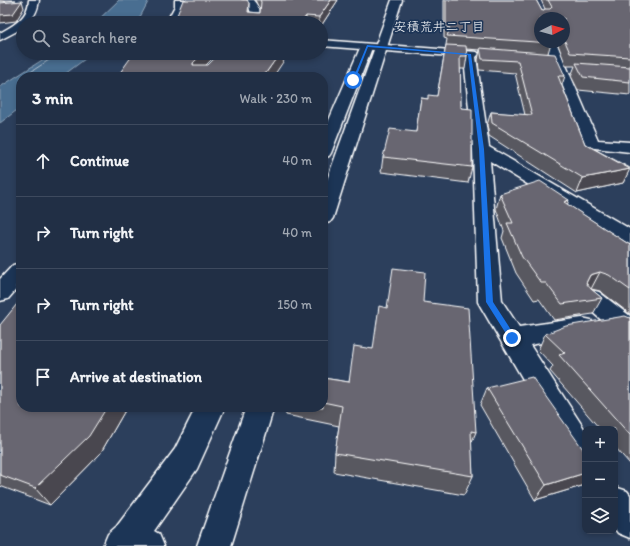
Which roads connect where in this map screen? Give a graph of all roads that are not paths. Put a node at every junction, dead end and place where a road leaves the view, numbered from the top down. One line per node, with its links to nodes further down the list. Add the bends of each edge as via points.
1 (180, 0): 8 (street)
2 (248, 0): 9 (street, via 255,7)
3 (386, 0): 13 (street)
4 (397, 0): 14 (street)
5 (35, 2): 6 (street); 7 (street, via 35,8)
6 (21, 4)
7 (29, 16)
8 (175, 16)
9 (257, 16)
10 (16, 28): 11 (street)
11 (0, 37)
12 (328, 43): 13 (street)
13 (367, 46): 14 (street); 19 (street)
14 (382, 47): 21 (street, via 478,55); 22 (street)
15 (552, 48): 17 (street)
16 (541, 60): 17 (street)
17 (559, 66): 18 (street); 20 (street, via 592,144)
18 (576, 71)
19 (328, 140)
20 (630, 147)
21 (481, 149): 23 (street); 28 (street, via 490,302)
22 (328, 204)
23 (630, 238)
24 (16, 275): 25 (street)
25 (0, 293)
26 (591, 298): 27 (street)
27 (624, 325): 28 (street)
28 (512, 338): 31 (street)
29 (209, 412): 34 (street, via 186,459)
30 (258, 412): 35 (street)
31 (582, 453)
32 (618, 507): 33 (street)
33 (630, 521)
34 (132, 543)
35 (214, 546)

